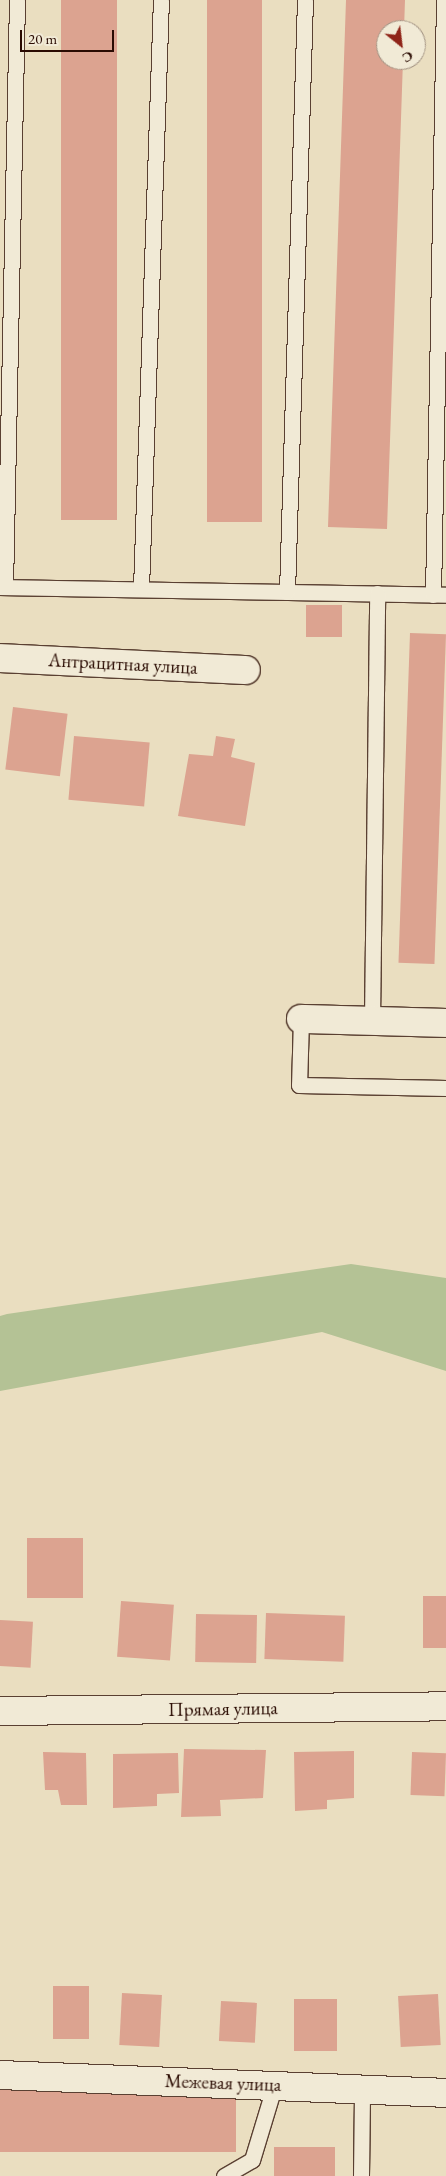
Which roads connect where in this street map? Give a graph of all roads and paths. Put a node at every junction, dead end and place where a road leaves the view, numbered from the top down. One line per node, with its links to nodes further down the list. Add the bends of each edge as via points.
1 (17, 0): 5 (lane)
2 (162, 0): 6 (lane)
3 (305, 0): 7 (lane)
4 (444, 0): 9 (lane)
5 (3, 587): 6 (lane)
6 (141, 589): 7 (lane)
7 (287, 592): 8 (lane)
8 (376, 593): 9 (lane); 13 (lane)
9 (439, 595)
10 (0, 658): 11 (street, Антрацитная улица)
11 (246, 670)
12 (301, 1019): 13 (street); 15 (lane, via 299,1085)
13 (372, 1021): 14 (street)
14 (446, 1022)
15 (446, 1088)
16 (446, 1706): 17 (street, Прямая улица)
17 (0, 1711)
18 (0, 2075): 19 (street, Межевая улица)
19 (275, 2084): 20 (street, Межевая улица); 22 (lane, via 252,2160)
20 (362, 2091): 21 (street, Межевая улица); 23 (lane)
21 (446, 2093)
22 (224, 2176)
23 (361, 2176)

